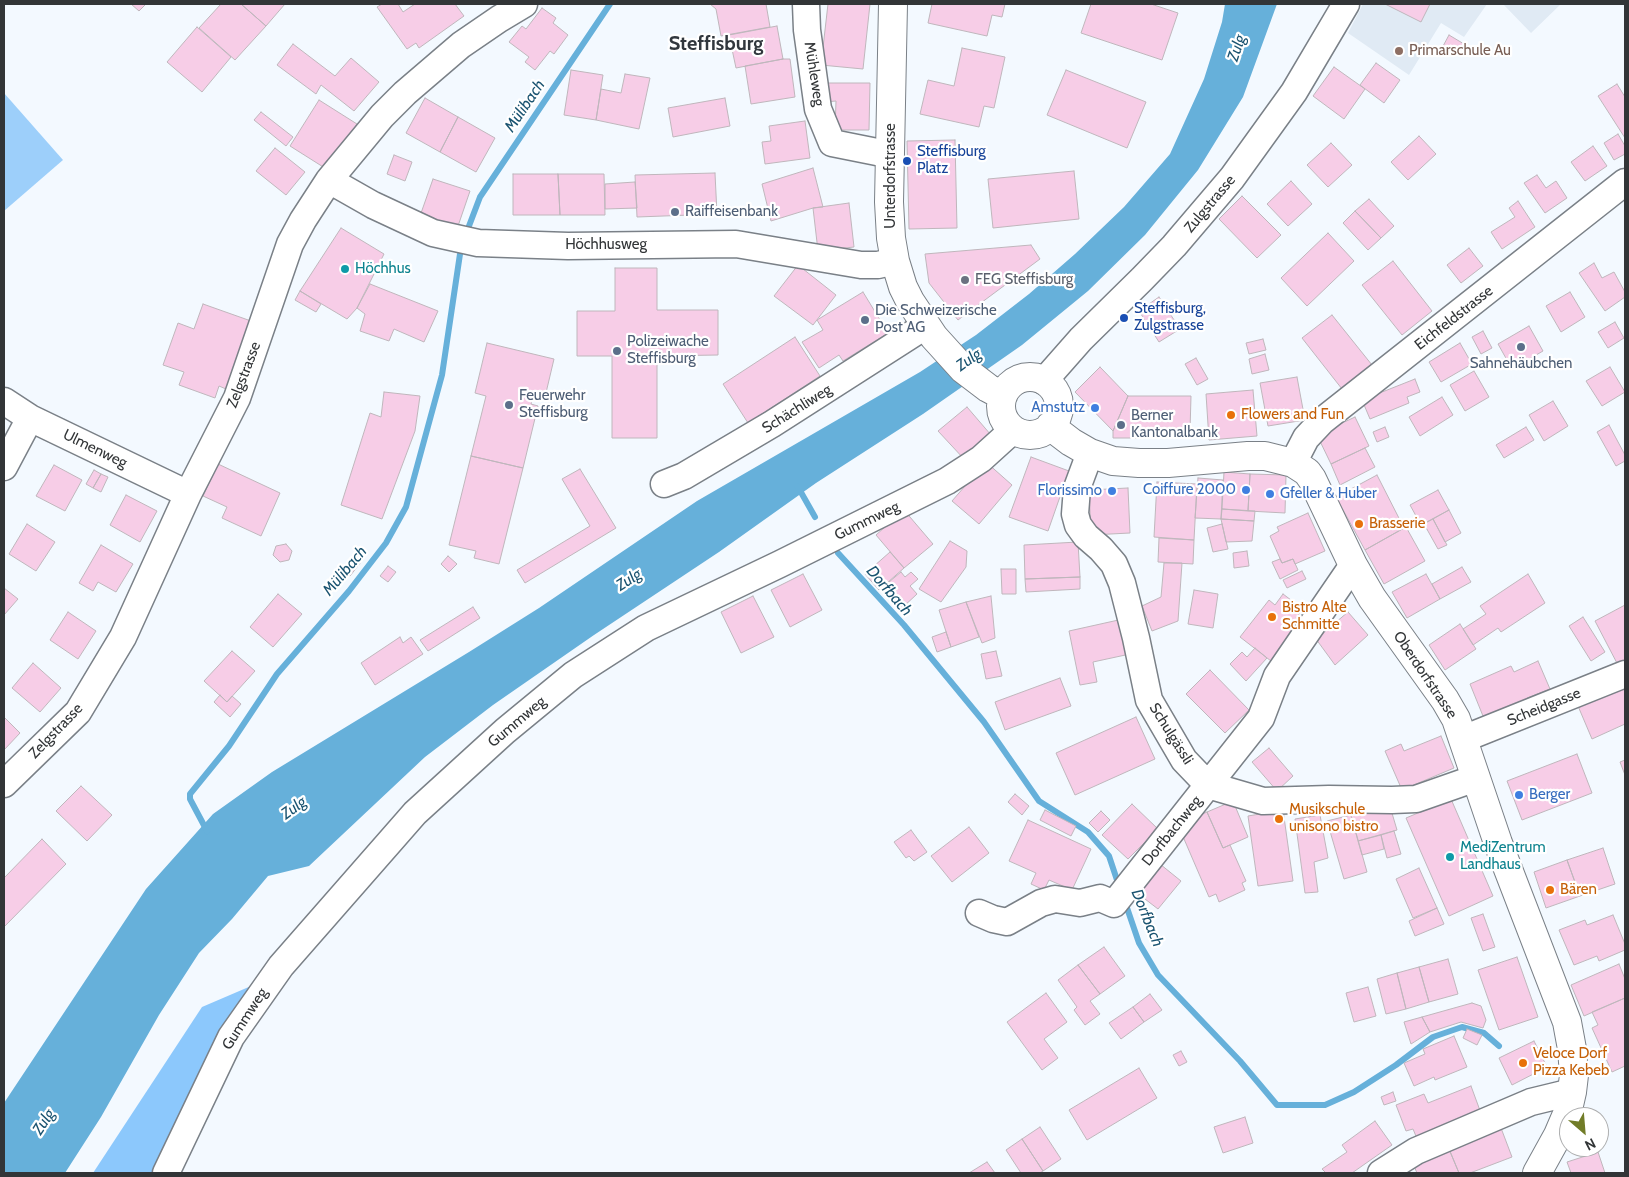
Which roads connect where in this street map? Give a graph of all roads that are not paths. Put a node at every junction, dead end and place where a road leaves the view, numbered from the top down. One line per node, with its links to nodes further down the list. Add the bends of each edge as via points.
1 (524, 4): 5 (street, Zelgstrasse)
2 (806, 4): 6 (street, Mühleweg, via 818,109 832,143)
3 (893, 4): 6 (main road, Unterdorfstrasse)
4 (1346, 4): 11 (street, Zulgstrasse, via 1294,92 1232,178 1174,246)
5 (493, 11): 7 (street, Zelgstrasse, via 461,45 405,92)
6 (890, 153): 9 (main road, Unterdorfstrasse, via 889,202)
7 (330, 180): 9 (street, Höchhusweg, via 433,233 478,243 568,246 736,244 861,265); 21 (street, Zelgstrasse, via 290,244 238,398)
8 (1625, 182): 18 (street, Eichfeldstrasse, via 1322,421 1306,438)
9 (894, 261): 10 (main road, Unterdorfstrasse, via 903,287)
10 (930, 332): 12 (main road, Unterdorfstrasse, via 955,361); 20 (street, Schächliweg, via 684,476)
11 (1044, 381): 12 (main road, via 1030,377 1016,380); 15 (main road, via 1057,398 1057,413)
12 (1003, 396): 16 (main road, via 1004,418)
13 (4, 401): 14 (street, Ulmenweg)
14 (30, 418): 19 (street); 21 (street, Ulmenweg)
15 (1050, 426): 16 (main road, via 1028,435); 17 (main road, Oberdorfstrasse)
16 (1013, 430): 30 (street, Gummweg, via 981,459 947,481 646,628 573,675 505,730 415,813 281,966 231,1037)
17 (1090, 454): 18 (main road, Oberdorfstrasse, via 1132,463 1248,456 1266,456); 27 (street, Schulgässli, via 1077,488 1075,514 1078,525 1114,564 1122,583 1149,700 1184,760)
18 (1294, 463): 22 (main road, Oberdorfstrasse, via 1312,479)
19 (4, 467)
20 (664, 484)
21 (188, 494): 26 (street, Zelgstrasse, via 123,637 78,712)
22 (1353, 565): 24 (main road, Oberdorfstrasse, via 1372,598 1445,700); 27 (street, Dorfbachweg, via 1277,676 1261,718)
23 (1625, 674): 24 (street, Scheidgasse)
24 (1463, 739): 25 (main road, Oberdorfstrasse)
25 (1476, 778): 27 (street, via 1416,799 1392,800 1262,801); 29 (main road, Oberdorfstrasse, via 1566,1022 1572,1048)
26 (4, 784)
27 (1208, 786): 28 (street, Dorfbachweg, via 1114,904 1100,898 1080,903 1055,899 1007,922)
28 (979, 913)
29 (1572, 1092): 31 (street, via 1531,1102 1416,1152); 32 (main road, Oberdorfstrasse, via 1558,1135)
30 (166, 1173)
31 (1382, 1173)
32 (1537, 1173)

